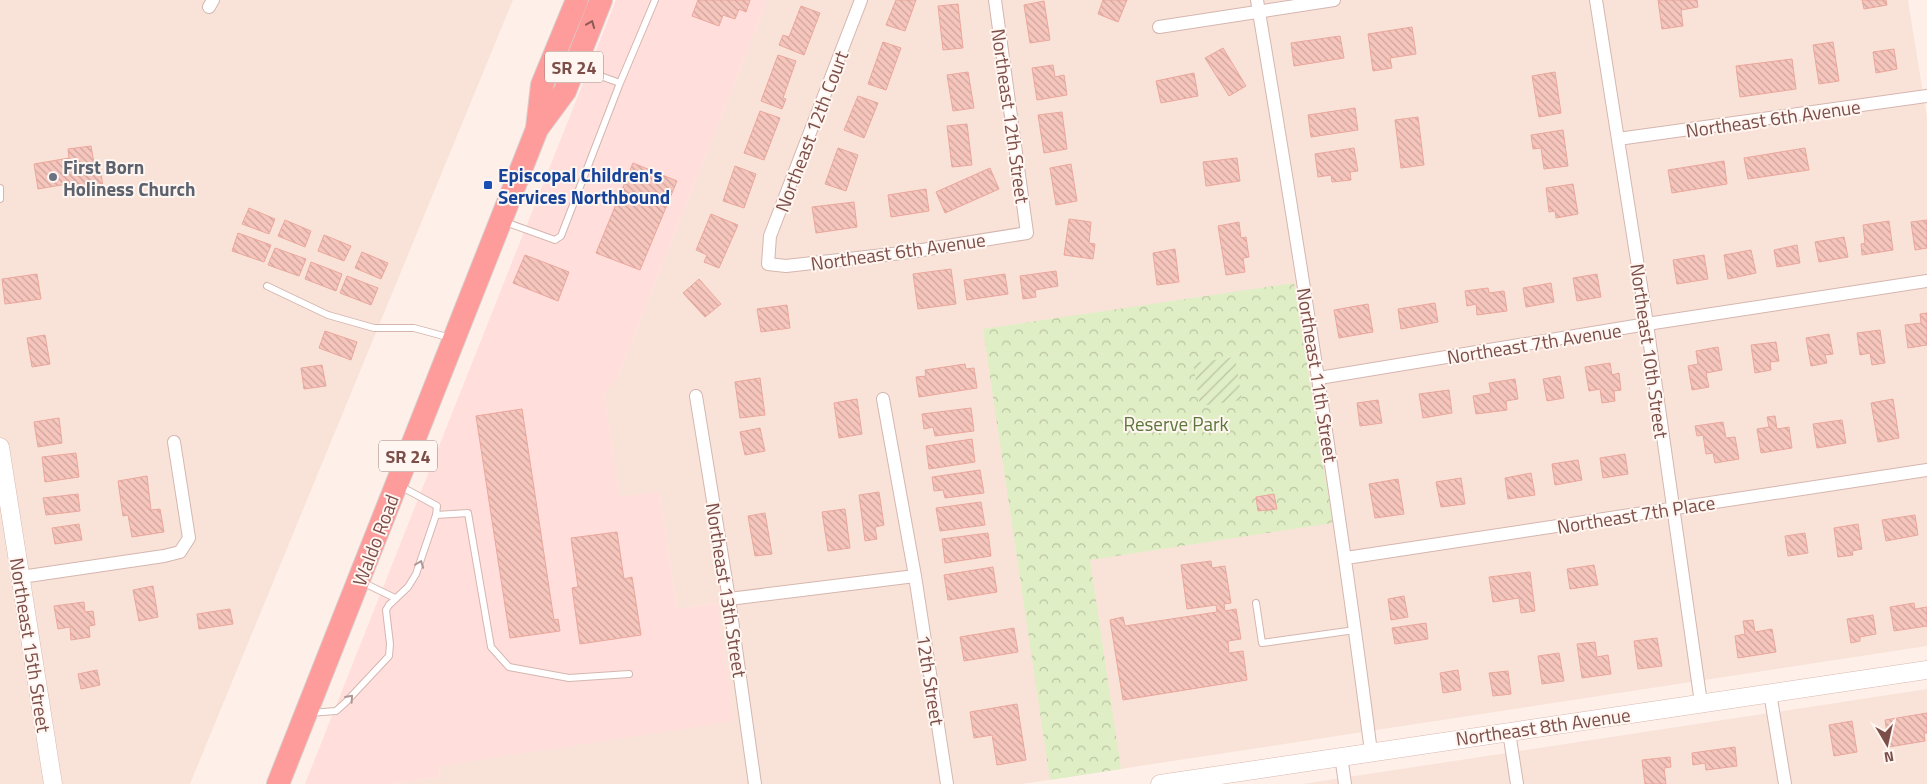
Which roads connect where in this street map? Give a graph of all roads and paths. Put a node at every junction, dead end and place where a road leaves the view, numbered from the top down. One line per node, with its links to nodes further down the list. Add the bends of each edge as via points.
1 (577, 0): 13 (highway, Waldo Road / SR 24, via 542,85)
2 (601, 0): 10 (highway, Waldo Road / SR 24, one-way to 2)
3 (655, 0): 11 (lane)
4 (861, 0): 19 (street, Northeast 12th Court, via 770,236)
5 (995, 0): 18 (street, Northeast 12th Street)
6 (1334, 0): 8 (street)
7 (1596, 0): 14 (street, Northeast 10th Street)
8 (1258, 6): 9 (street); 24 (street, Northeast 11th Street)
9 (1159, 28)
10 (574, 67): 11 (lane); 13 (highway, Waldo Road / SR 24, via 565,91)
11 (620, 83): 17 (lane, via 561,236 555,240)
12 (1927, 96): 14 (street, Northeast 6th Avenue)
13 (537, 129): 17 (highway, Waldo Road / SR 24)
14 (1618, 139): 22 (street, Northeast 10th Street)
15 (0, 188): 16 (lane)
16 (0, 200)
17 (501, 220): 23 (highway, Waldo Road / SR 24)
18 (1027, 233): 19 (street, Northeast 6th Avenue, via 910,252 786,266)
19 (768, 264)
20 (1927, 281): 22 (street, Northeast 7th Avenue)
21 (267, 286): 23 (lane, via 328,315 365,326 414,328)
22 (1646, 324): 24 (street, Northeast 7th Avenue); 32 (street, Northeast 10th Street)
23 (454, 340): 31 (highway, Waldo Road / SR 24)
24 (1319, 378): 34 (street, Northeast 11th Street)
25 (696, 396): 39 (street, Northeast 13th Street)
26 (883, 399): 35 (street)
27 (174, 442): 36 (street, via 189,538 180,552)
28 (0, 448): 30 (street, Northeast 15th Street)
29 (1927, 470): 32 (street, Northeast 7th Place)
30 (2, 475): 36 (street, Northeast 15th Street)
31 (397, 484): 33 (lane, via 437,506); 37 (highway, Waldo Road / SR 24)
32 (1673, 508): 34 (street, Northeast 7th Place); 45 (street, Northeast 10th Street)
33 (436, 515): 38 (lane, one-way to 33, via 408,587 416,574); 43 (lane, via 468,513 491,647 509,667 569,678)
34 (1346, 558): 41 (street, Northeast 11th Street)
35 (915, 576): 39 (street); 54 (street, 12th Street)
36 (21, 578): 51 (street, Northeast 15th Street)
37 (359, 581): 38 (lane); 46 (highway, Waldo Road / SR 24)
38 (395, 598): 46 (lane, one-way to 38, via 336,711 389,656 386,610)
39 (729, 599): 53 (street, Northeast 13th Street)
40 (1256, 603): 41 (lane, via 1262,643)
41 (1355, 630): 48 (street, Northeast 11th Street)
42 (1927, 670): 44 (street, Northeast 8th Avenue)
43 (629, 674)
44 (1770, 693): 45 (street, Northeast 8th Avenue); 57 (street)
45 (1701, 703): 47 (street, Northeast 8th Avenue)
46 (306, 713): 52 (highway, Waldo Road / SR 24)
47 (1509, 732): 48 (street, Northeast 8th Avenue); 56 (street)
48 (1371, 752): 49 (street, Northeast 8th Avenue)
49 (1341, 756): 50 (street, Northeast 8th Avenue); 55 (street)
50 (1168, 783)
51 (53, 784)
52 (278, 784)
53 (755, 784)
54 (947, 784)
55 (1345, 784)
56 (1517, 784)
57 (1785, 784)

